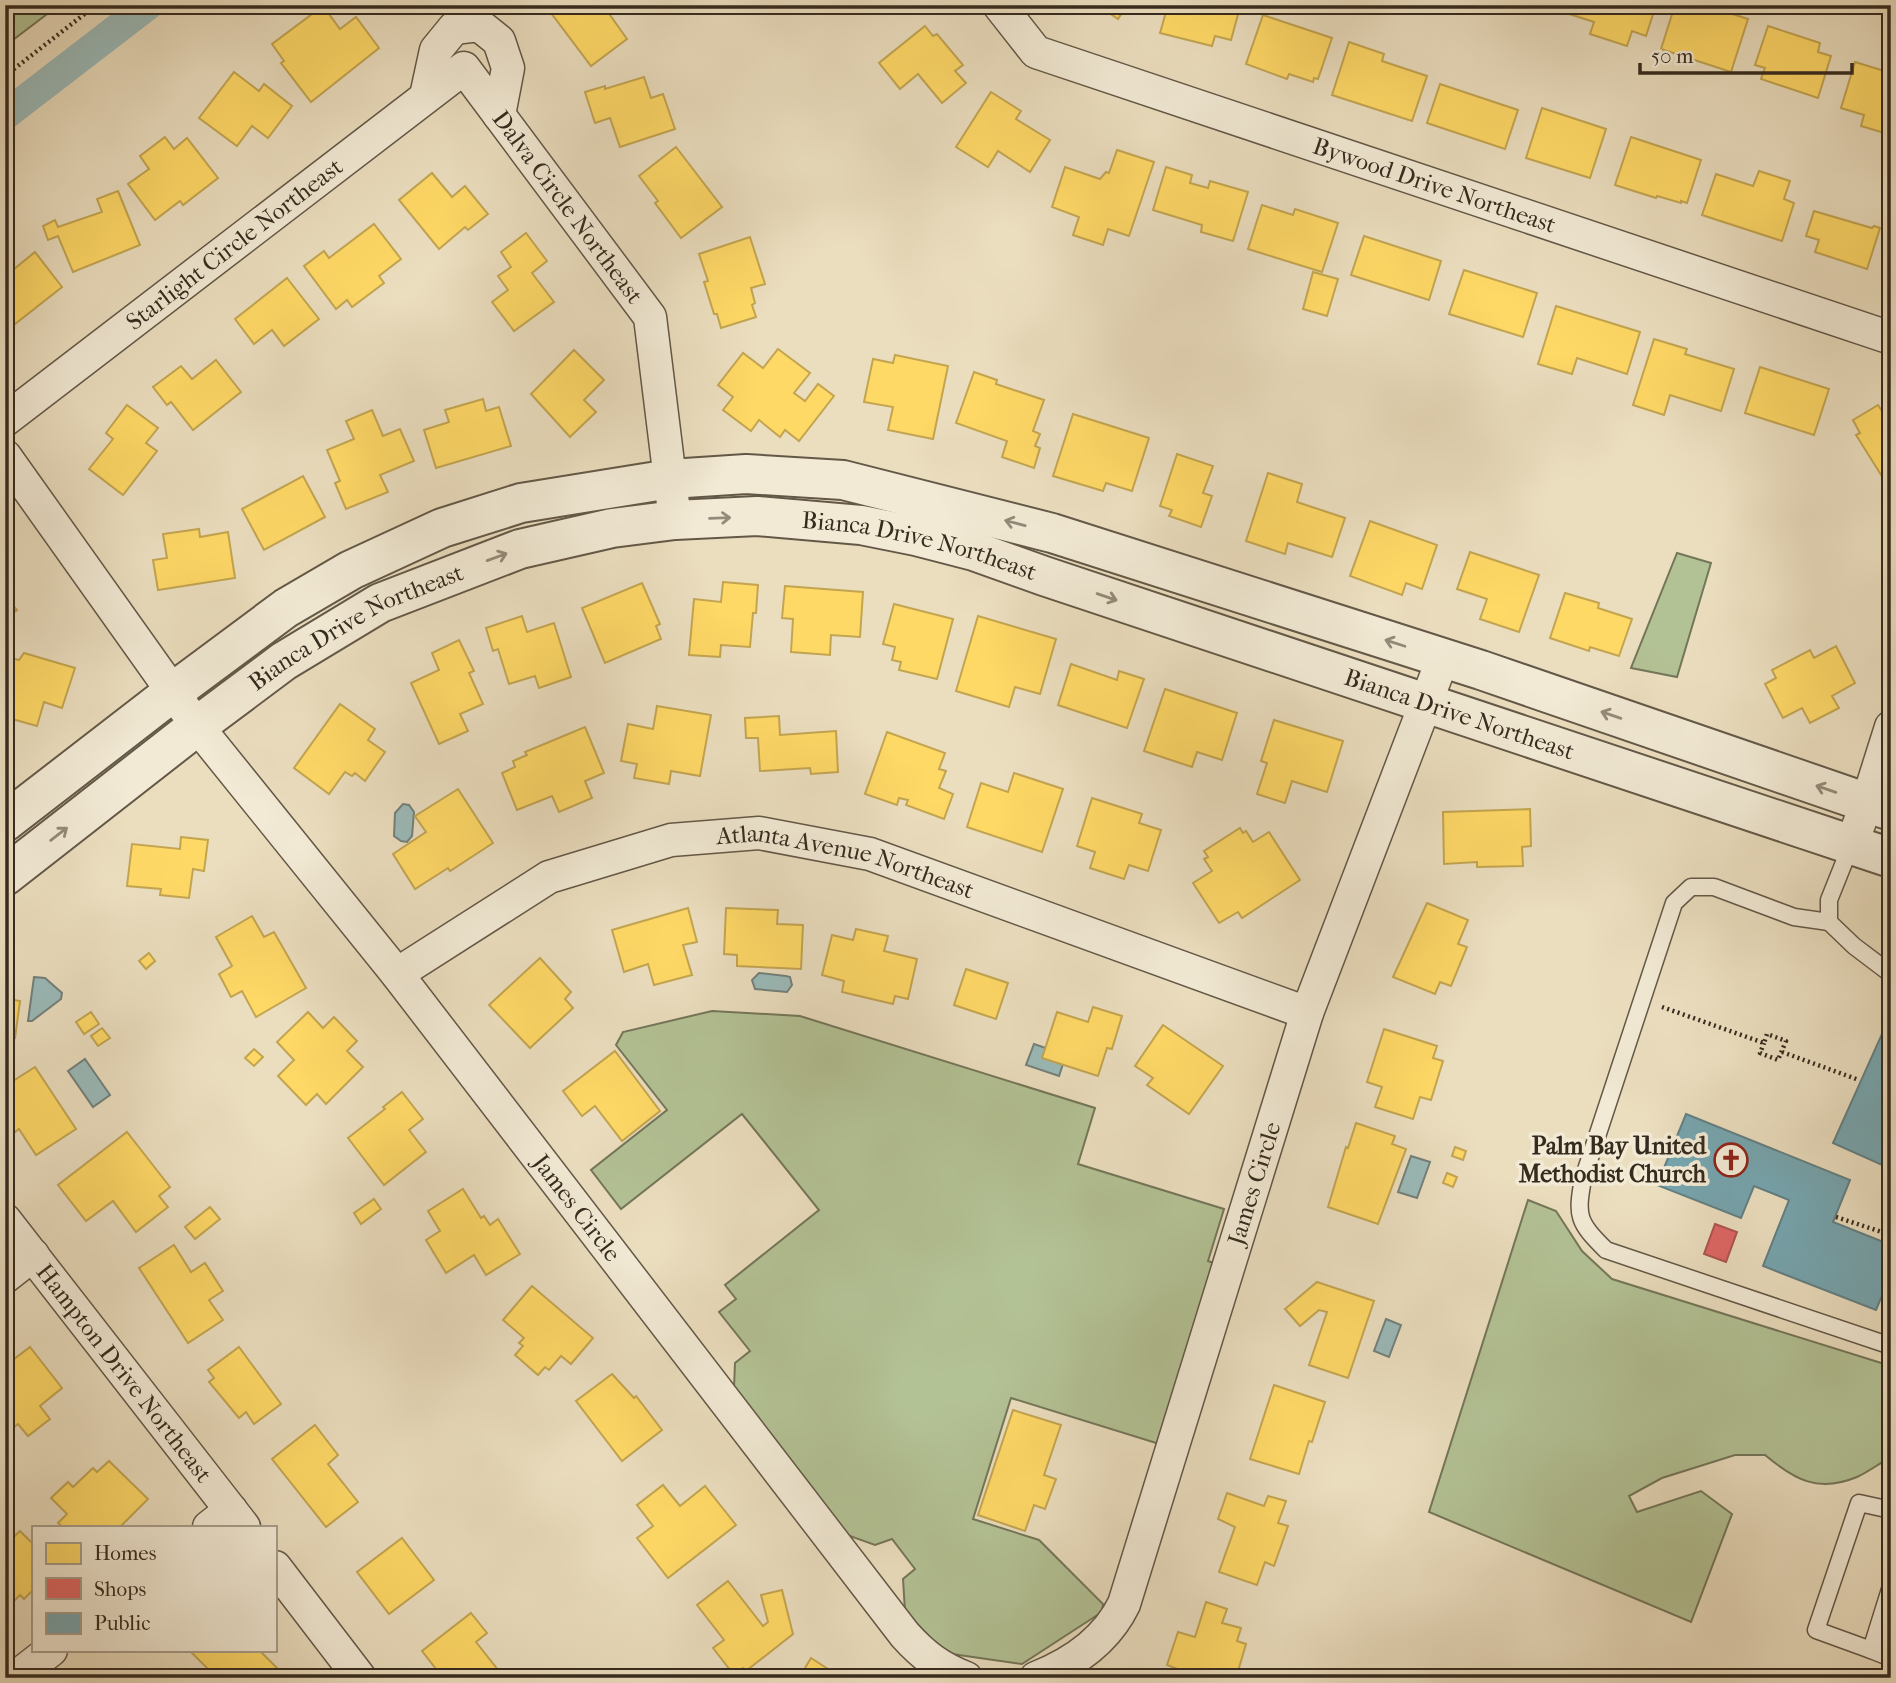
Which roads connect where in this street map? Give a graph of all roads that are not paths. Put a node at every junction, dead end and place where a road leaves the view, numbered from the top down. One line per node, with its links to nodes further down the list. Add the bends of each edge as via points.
1 (999, 5): 5 (street, Bywood Drive Northeast, via 1033,51)
2 (464, 68): 3 (street, Starlight Circle Northeast); 4 (street, Dalva Circle Northeast)
3 (426, 96): 4 (street, via 436,50 454,28 479,25 499,41 508,68); 6 (street, Starlight Circle Northeast)
4 (499, 115): 8 (street, Dalva Circle Northeast, via 650,317)
5 (1891, 338)
6 (11, 410)
7 (5, 456): 9 (street)
8 (670, 479): 10 (street, Dalva Circle Northeast); 11 (street, Bianca Drive Northeast, one-way to 8, via 843,481 746,474); 14 (street, Bianca Drive Northeast, via 521,503 442,528 351,569 286,608)
9 (15, 484): 14 (street)
10 (675, 520): 12 (street, Bianca Drive Northeast, one-way to 12, via 757,516 861,525 974,551); 16 (street, Bianca Drive Northeast, one-way to 10, via 284,661 380,603 520,549 596,530)
11 (1070, 539): 12 (street); 13 (street, Bianca Drive Northeast, one-way to 11)
12 (1056, 580): 15 (street, Bianca Drive Northeast, one-way to 15)
13 (1443, 658): 15 (street, James Circle); 18 (street, Bianca Drive Northeast, one-way to 13)
14 (173, 692): 16 (street); 19 (street, Bianca Drive Northeast)
15 (1427, 704): 20 (street, Bianca Drive Northeast); 26 (street, James Circle)
16 (197, 726): 22 (street, Bianca Drive Northeast, one-way to 16); 24 (street, James Circle)
17 (1891, 727): 18 (street)
18 (1879, 807): 20 (street)
19 (5, 822)
20 (1851, 845): 21 (street, Bianca Drive Northeast); 23 (lane, via 1829,900)
21 (1891, 858)
22 (5, 876)
23 (1829, 922): 25 (lane); 30 (lane, via 1794,917 1714,887 1691,887 1674,903 1583,1180 1578,1210 1582,1223 1605,1250)
24 (397, 974): 26 (street, Atlanta Avenue Northeast, via 548,877 671,840 760,833 870,854); 41 (street, James Circle, via 905,1635 939,1666)
25 (1891, 974)
26 (1307, 1013): 38 (street, James Circle, via 1124,1604 1115,1622)
27 (5, 1220): 28 (street, Hampton Drive Northeast)
28 (33, 1255): 29 (street); 32 (street, Hampton Drive Northeast)
29 (5, 1277)
30 (1891, 1346)
31 (1891, 1510): 35 (lane, via 1859,1503 1816,1630)
32 (228, 1521)
33 (276, 1568): 40 (street)
34 (1891, 1586): 35 (lane)
35 (1871, 1650): 37 (lane)
36 (48, 1652): 39 (street)
37 (1891, 1658)
38 (1068, 1671): 42 (street, James Circle)
39 (15, 1678)
40 (360, 1678)
41 (966, 1678)
42 (1036, 1678)

